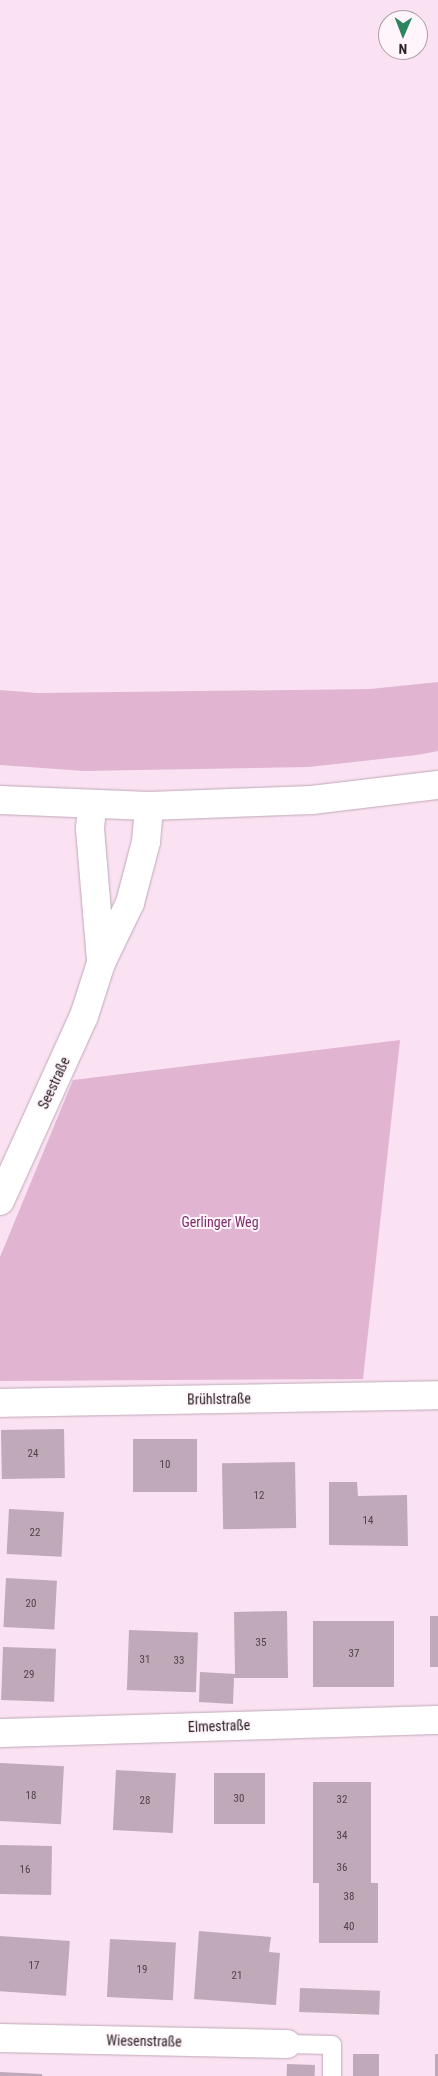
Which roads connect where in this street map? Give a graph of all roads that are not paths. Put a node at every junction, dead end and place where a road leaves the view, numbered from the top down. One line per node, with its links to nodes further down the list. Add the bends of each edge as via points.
1 (438, 784): 4 (street, via 312,800)
2 (0, 800): 3 (street)
3 (92, 806): 4 (street); 5 (street, Seestraße, via 90,829)
4 (148, 806): 5 (street, Seestraße, via 146,842 130,904)
5 (101, 963): 6 (street, Seestraße, via 84,1016)
6 (0, 1201)
7 (438, 1394): 8 (street, Brühlstraße)
8 (0, 1403)
9 (438, 1720): 10 (street, Elmestraße)
10 (0, 1733)
11 (0, 2038): 12 (street, Wiesenstraße)
12 (287, 2044): 13 (lane, via 332,2045)
13 (332, 2076)

